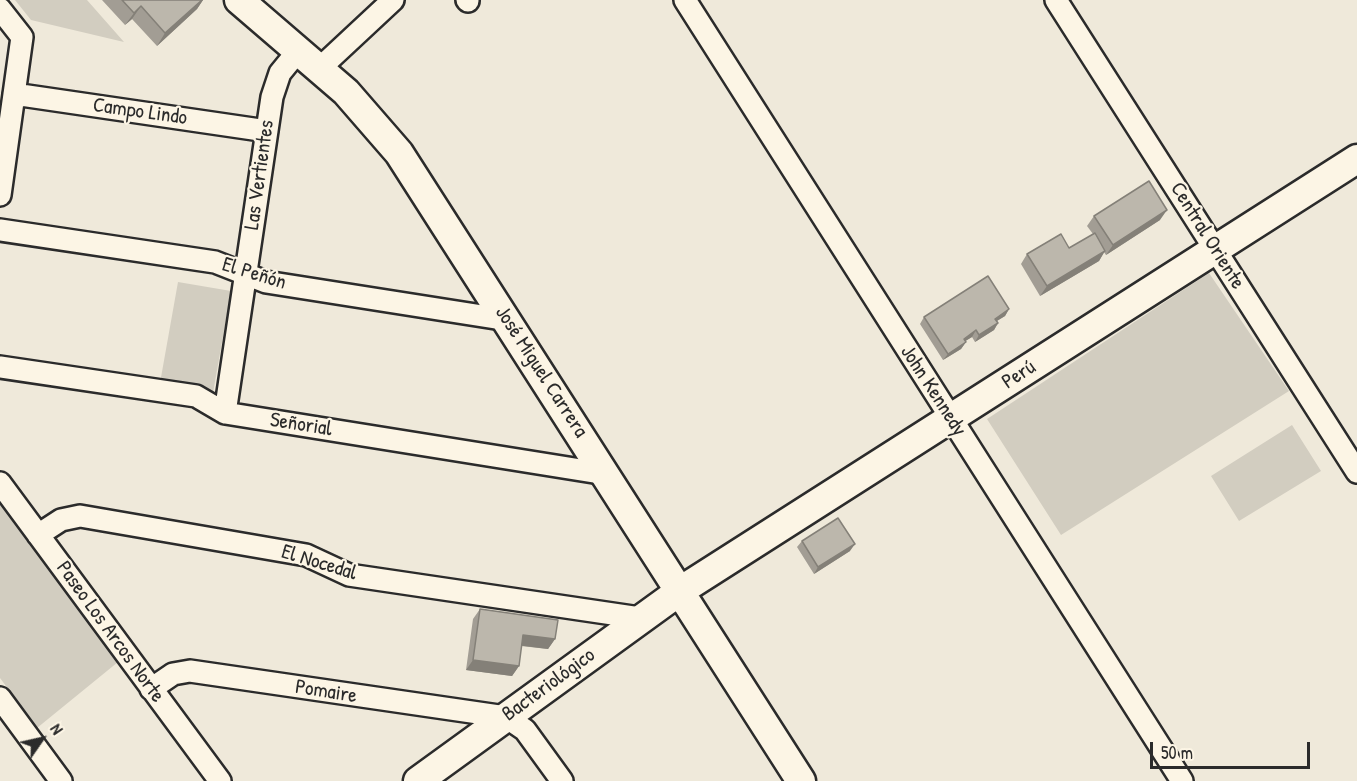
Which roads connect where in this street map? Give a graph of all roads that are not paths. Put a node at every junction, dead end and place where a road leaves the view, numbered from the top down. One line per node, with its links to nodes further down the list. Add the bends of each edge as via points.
1 (238, 0): 6 (street, José Miguel Carrera)
2 (393, 0): 6 (street, Las Vertientes)
3 (685, 0): 17 (street, John Kennedy)
4 (1056, 0): 12 (street, Central Oriente)
5 (0, 9): 7 (street, via 21,37)
6 (308, 60): 8 (street, Las Vertientes, via 285,65 275,85); 14 (street, José Miguel Carrera, via 365,111 399,153)
7 (14, 94): 8 (street, Campo Lindo); 10 (street)
8 (267, 131): 13 (street, Las Vertientes)
9 (1357, 159): 12 (street, Perú)
10 (0, 195)
11 (0, 230): 13 (street, El Peñón, via 215,262)
12 (1215, 249): 17 (street, Perú); 18 (street, Central Oriente)
13 (246, 273): 14 (street, El Peñón, via 266,282); 16 (street, Las Vertientes)
14 (508, 320): 19 (street, José Miguel Carrera)
15 (0, 367): 16 (street, Señorial, via 196,396)
16 (225, 413): 19 (street, Señorial)
17 (951, 418): 22 (street, Perú); 32 (street, John Kennedy)
18 (1357, 472)
19 (606, 474): 22 (street, José Miguel Carrera)
20 (0, 483): 21 (street, Paseo Los Arcos Norte)
21 (38, 535): 23 (street, El Nocedal, via 61,520 80,516 306,555 349,575); 24 (street, Paseo Los Arcos Norte)
22 (680, 591): 23 (street, Bacteriológico); 31 (street, José Miguel Carrera)
23 (640, 618): 26 (street, Bacteriológico)
24 (152, 689): 26 (street, Pomaire, via 173,674 190,671); 28 (street, Paseo Los Arcos Norte)
25 (0, 698): 27 (street)
26 (506, 717): 29 (street, Bacteriológico); 30 (street, via 525,730)
27 (61, 781)
28 (220, 781)
29 (418, 781)
30 (562, 781)
31 (801, 781)
32 (1182, 781)

